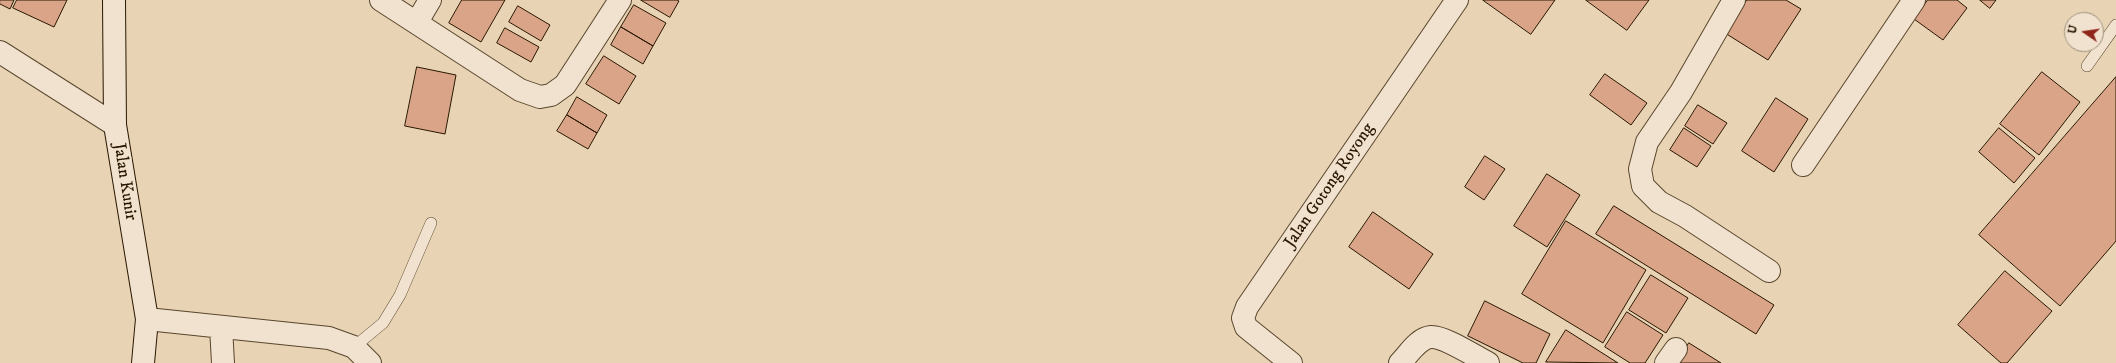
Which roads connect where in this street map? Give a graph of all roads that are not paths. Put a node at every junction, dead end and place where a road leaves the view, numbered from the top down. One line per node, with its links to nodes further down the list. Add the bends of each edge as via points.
1 (114, 0): 12 (street, Jalan Kunir)
2 (381, 0): 8 (street)
3 (430, 0): 8 (street)
4 (620, 0): 8 (street, via 565,84 551,95 540,97 520,90)
5 (1457, 0): 22 (street, Jalan Gotong Royong, via 1247,307 1243,318 1246,327)
6 (1734, 0): 15 (street, via 1682,92 1648,142 1640,169 1643,186 1659,202 1685,216)
7 (1914, 0): 13 (street)
8 (417, 22)
9 (2116, 25): 11 (lane)
10 (0, 52): 12 (street)
11 (2087, 66)
12 (115, 125): 16 (street, Jalan Kunir)
13 (1803, 165)
14 (431, 223): 18 (lane, via 400,295 383,323)
15 (1769, 272)
16 (147, 319): 17 (street); 19 (street, Jalan Kunir)
17 (221, 327): 18 (street, via 329,338); 20 (street)
18 (354, 347): 21 (street)
19 (143, 363)
20 (223, 363)
21 (370, 363)
22 (1291, 363)
23 (1400, 363): 24 (street, via 1420,342 1431,337 1443,340)
24 (1488, 363)

